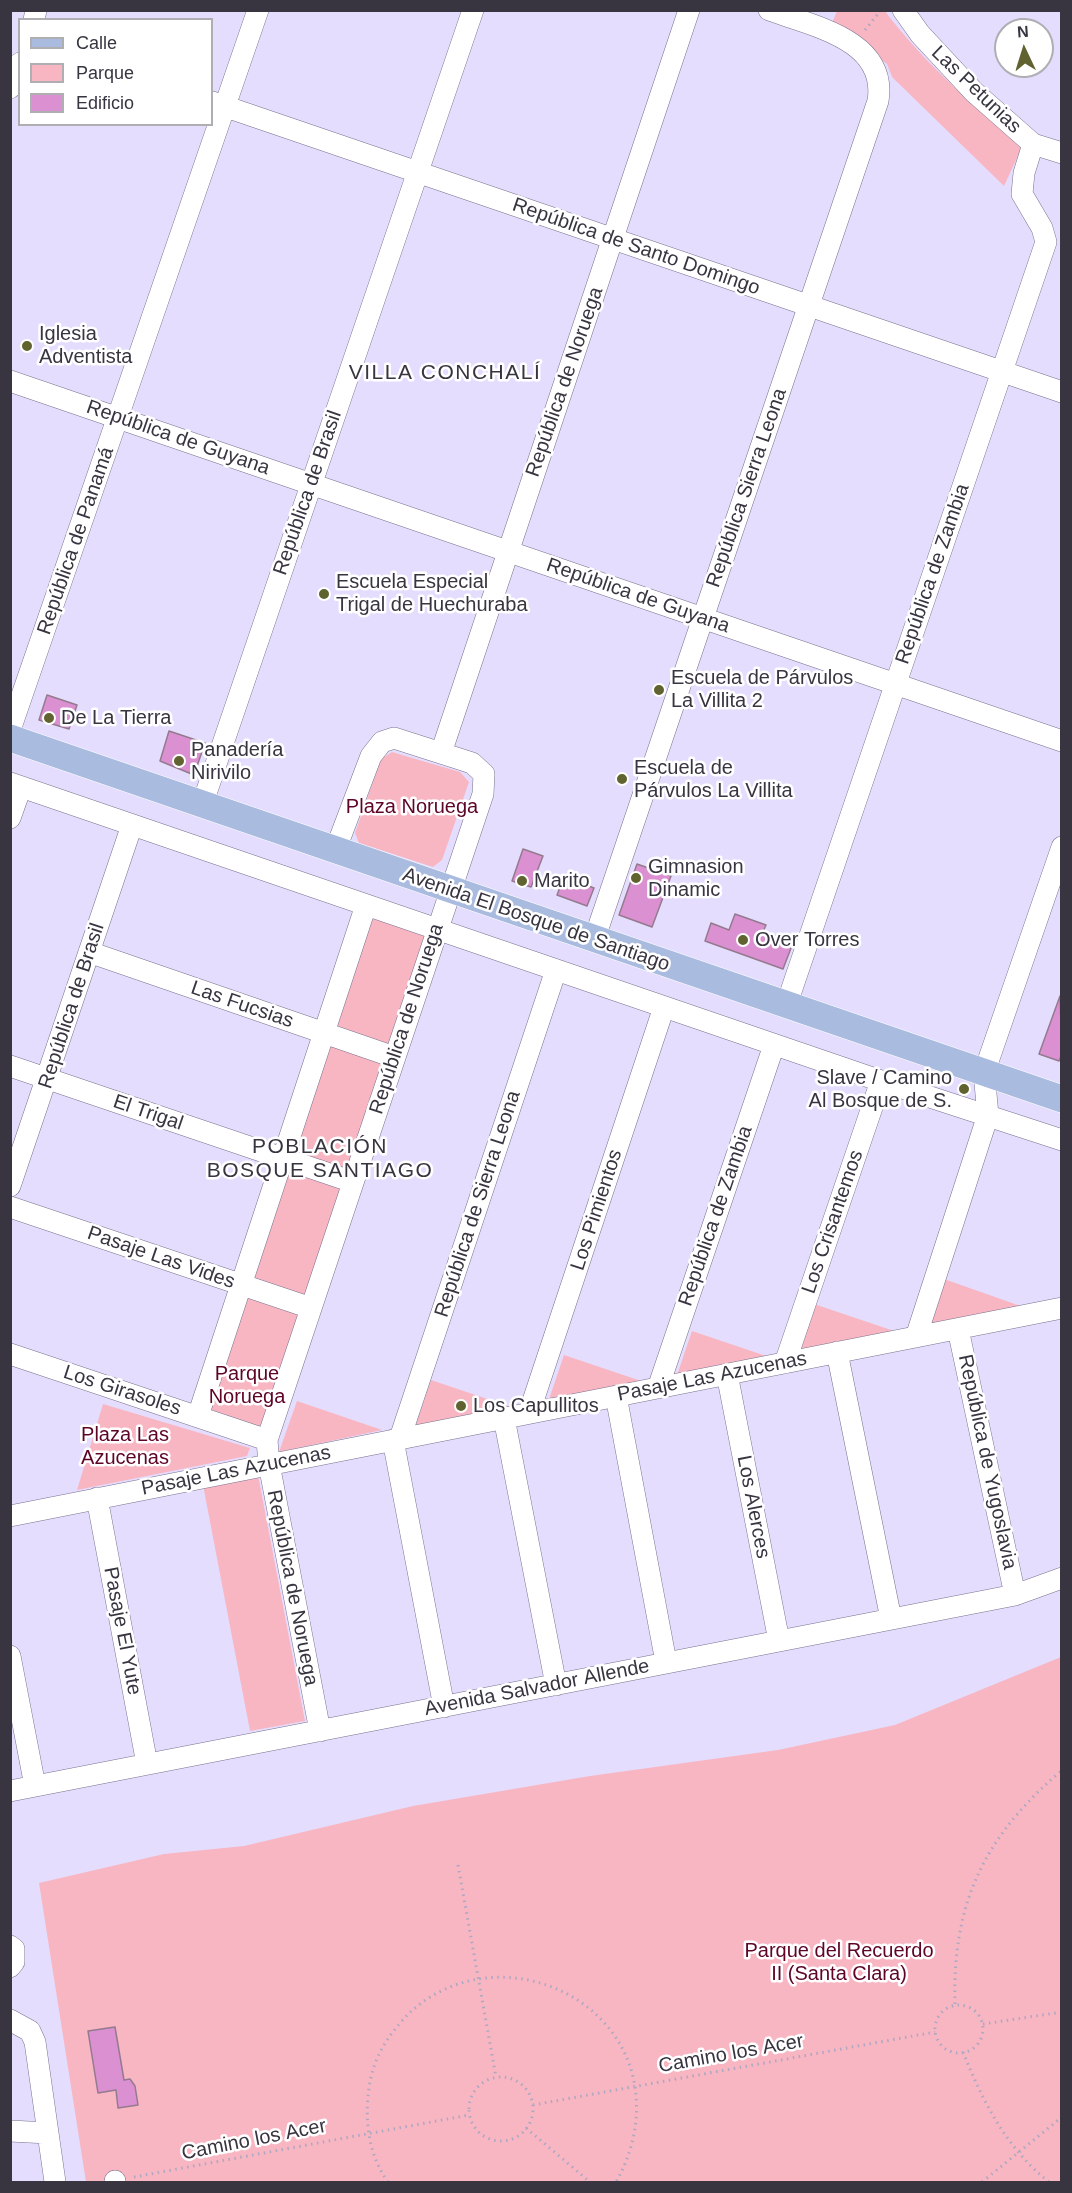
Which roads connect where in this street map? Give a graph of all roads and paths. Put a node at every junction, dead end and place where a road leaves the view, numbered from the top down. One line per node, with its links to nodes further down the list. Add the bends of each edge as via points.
1 (258, 10): 8 (street, República de Panamá)
2 (473, 10): 13 (street, República de Brasil)
3 (689, 10): 14 (street, República de Noruega)
4 (769, 10): 15 (street, República Sierra Leona, via 846,40 868,58 879,82 878,101)
5 (903, 10): 11 (street, Las Petunias, via 974,92)
6 (18, 67): 7 (street)
7 (11, 83)
8 (218, 105): 9 (street, República de Panamá); 13 (street, República de Santo Domingo)
9 (213, 121)
10 (211, 126): 19 (street, República de Panamá)
11 (1033, 144): 12 (street, Las Petunias); 16 (street, República de Zambia, via 1022,194 1046,242)
12 (1062, 153)
13 (417, 173): 14 (street, República de Santo Domingo); 20 (street, República de Brasil)
14 (613, 239): 15 (street, República de Santo Domingo); 21 (street, República de Noruega)
15 (809, 306): 16 (street, República de Santo Domingo); 22 (street, República Sierra Leona)
16 (1002, 372): 18 (street, República de Santo Domingo); 23 (street, República de Zambia)
17 (10, 381): 19 (street, República de Guyana)
18 (1062, 392)
19 (118, 418): 20 (street, República de Guyana); 24 (street, República de Panamá)
20 (311, 484): 21 (street, República de Guyana); 29 (street, República de Brasil)
21 (508, 552): 22 (street, República de Guyana); 27 (street, República de Noruega)
22 (703, 618): 23 (street, República de Guyana); 37 (street, República Sierra Leona)
23 (896, 684): 26 (street, República de Guyana); 40 (street, República de Zambia)
24 (10, 730)
25 (10, 738): 29 (main road, Avenida El Bosque de Santiago)
26 (1062, 741)
27 (441, 753): 33 (street, República de Noruega, via 394,738 378,745); 34 (street, República de Noruega, via 477,765 485,780)
28 (16, 785): 30 (street); 31 (street, Avenida El Bosque de Santiago)
29 (202, 805): 33 (main road, Avenida El Bosque de Santiago)
30 (10, 818)
31 (132, 825): 35 (street, Avenida El Bosque de Santiago); 38 (street, República de Brasil)
32 (1062, 847): 46 (street)
33 (335, 851): 34 (main road, Avenida El Bosque de Santiago)
34 (450, 890): 36 (street, República de Noruega); 37 (main road, Avenida El Bosque de Santiago)
35 (366, 905): 36 (street, Avenida El Bosque de Santiago); 42 (street)
36 (437, 930): 39 (street, Avenida El Bosque de Santiago); 44 (street, República de Noruega)
37 (594, 940): 40 (main road, Avenida El Bosque de Santiago)
38 (89, 952): 42 (street, Las Fucsias); 47 (street, República de Brasil)
39 (556, 970): 41 (street, Avenida El Bosque de Santiago); 70 (street, República de Sierra Leona)
40 (786, 1006): 46 (main road, Avenida El Bosque de Santiago)
41 (664, 1007): 43 (street, Avenida El Bosque de Santiago); 67 (street, Los Pimientos)
42 (324, 1033): 44 (street, Las Fucsias); 52 (street)
43 (774, 1045): 48 (street, Avenida El Bosque de Santiago); 65 (street, República de Zambia)
44 (394, 1058): 53 (street, República de Noruega)
45 (10, 1066): 47 (street, El Trigal)
46 (984, 1072): 49 (main road, Avenida El Bosque de Santiago); 50 (street)
47 (48, 1079): 52 (street, El Trigal); 54 (street, República de Brasil)
48 (881, 1081): 50 (street, Avenida El Bosque de Santiago); 63 (street, Los Crisantemos)
49 (1062, 1099)
50 (988, 1115): 51 (street, Avenida El Bosque de Santiago); 60 (street)
51 (1062, 1140)
52 (282, 1158): 53 (street, El Trigal); 56 (street)
53 (353, 1182): 57 (street, República de Noruega)
54 (10, 1186)
55 (10, 1207): 56 (street, Pasaje Las Vides)
56 (241, 1285): 57 (street, Pasaje Las Vides); 68 (street)
57 (311, 1308): 71 (street, República de Noruega)
58 (1062, 1308): 59 (street, Pasaje Las Azucenas)
59 (958, 1329): 60 (street, Pasaje Las Azucenas); 76 (street, República de Yugoslavia)
60 (916, 1337): 61 (street, Pasaje Las Azucenas)
61 (837, 1352): 63 (street, Pasaje Las Azucenas); 77 (street)
62 (10, 1354): 68 (street, Los Girasoles)
63 (785, 1363): 64 (street, Pasaje Las Azucenas)
64 (727, 1374): 65 (street, Pasaje Las Azucenas); 78 (street, Los Alerces)
65 (658, 1388): 66 (street, Pasaje Las Azucenas)
66 (616, 1396): 67 (street, Pasaje Las Azucenas); 80 (street)
67 (529, 1413): 69 (street, Pasaje Las Azucenas)
68 (198, 1416): 71 (street, Los Girasoles)
69 (504, 1418): 70 (street, Pasaje Las Azucenas); 81 (street)
70 (396, 1439): 72 (street, Pasaje Las Azucenas); 82 (street, República de Sierra Leona)
71 (267, 1440): 72 (street, República de Noruega)
72 (268, 1464): 73 (street, Pasaje Las Azucenas); 83 (street, República de Noruega)
73 (96, 1498): 74 (street, Pasaje Las Azucenas); 84 (street, Pasaje El Yute)
74 (10, 1516)
75 (1062, 1578): 76 (street, Avenida Salvador Allende)
76 (1015, 1595): 77 (street, Avenida Salvador Allende)
77 (891, 1619): 78 (street, Avenida Salvador Allende)
78 (779, 1641): 80 (street, Avenida Salvador Allende)
79 (10, 1656): 86 (street)
80 (666, 1662): 81 (street, Avenida Salvador Allende)
81 (556, 1685): 82 (street, Avenida Salvador Allende)
82 (444, 1707): 83 (street, Avenida Salvador Allende)
83 (320, 1731): 84 (street, Avenida Salvador Allende)
84 (147, 1764): 86 (street, Avenida Salvador Allende)
85 (1062, 1770): 92 (path, via 1005,1825 984,1861 959,1930)
86 (35, 1786): 87 (street, Avenida Salvador Allende)
87 (10, 1791)
88 (458, 1865): 91 (path)
89 (10, 1946): 90 (street, via 14,1949 14,1962)
90 (10, 1967)
91 (478, 1978): 98 (path); 99 (path, via 510,1976 545,1983 576,1998 602,2020 622,2049); 106 (path, via 442,1989 412,2010 388,2037 373,2069 366,2104)
92 (955, 2004): 95 (path, via 973,2009); 96 (path, via 938,2016)
93 (1062, 2012): 95 (path)
94 (10, 2020): 105 (street, via 30,2031 34,2042)
95 (983, 2024): 97 (path, via 977,2045)
96 (935, 2032): 97 (path, via 948,2050); 99 (path, Camino los Acer)
97 (963, 2052): 107 (path, via 985,2105)
98 (496, 2077): 100 (path, via 513,2079 522,2085); 101 (path, via 475,2090)
99 (634, 2086): 100 (path, Camino los Acer); 112 (path, via 637,2116 631,2150)
100 (533, 2105): 103 (path)
101 (469, 2115): 103 (path, via 477,2130 495,2140 516,2137); 106 (path, Camino los Acer)
102 (1062, 2117): 107 (path)
103 (526, 2128): 111 (path)
104 (10, 2131): 105 (street)
105 (48, 2133): 108 (street)
106 (368, 2134): 109 (path, Camino los Acer); 110 (path, via 381,2174)
107 (1018, 2153): 113 (path); 114 (path)
108 (55, 2182)
109 (115, 2182)
110 (388, 2182)
111 (590, 2182)
112 (616, 2182)
113 (982, 2182)
114 (1049, 2182)

